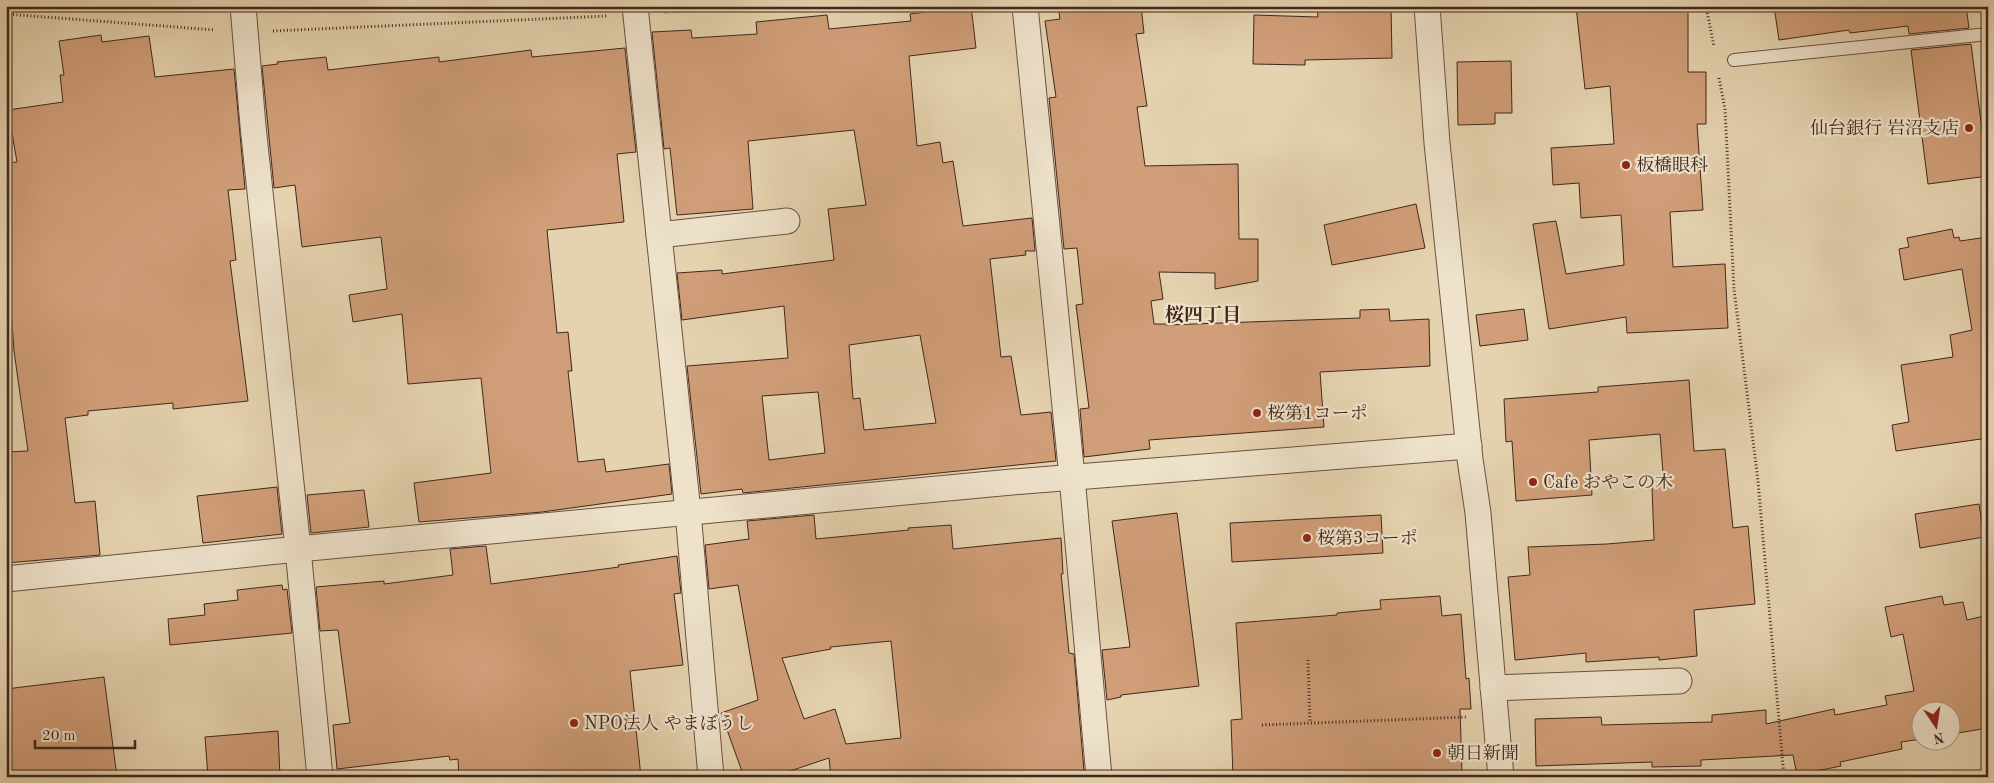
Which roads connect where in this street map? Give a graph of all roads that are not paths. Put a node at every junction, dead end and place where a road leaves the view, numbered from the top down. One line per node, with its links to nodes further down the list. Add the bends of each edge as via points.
1 (243, 6): 12 (street, via 252,126)
2 (1025, 6): 10 (street)
3 (1427, 6): 9 (street, via 1437,143)
4 (636, 10): 8 (street)
5 (1988, 34): 6 (lane)
6 (1734, 60)
7 (787, 221): 8 (street)
8 (659, 235): 11 (street)
9 (1469, 446): 10 (street); 15 (street)
10 (1072, 477): 11 (street); 18 (street)
11 (688, 512): 12 (street); 17 (street)
12 (298, 549): 13 (street); 16 (street)
13 (6, 579)
14 (1678, 681): 15 (street)
15 (1493, 688): 19 (street)
16 (320, 777)
17 (711, 777)
18 (1099, 777)
19 (1501, 777)

